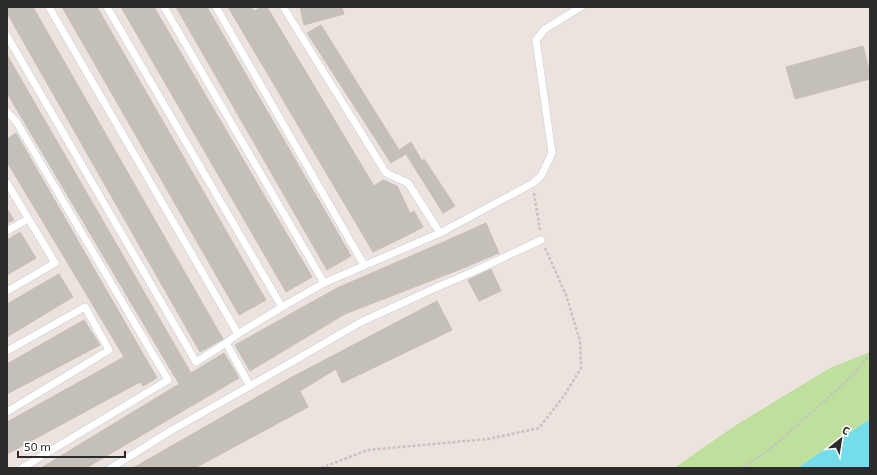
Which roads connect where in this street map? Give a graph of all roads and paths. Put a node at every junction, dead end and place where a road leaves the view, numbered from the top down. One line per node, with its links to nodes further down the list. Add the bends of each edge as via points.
1 (49, 7): 19 (lane)
2 (107, 7): 18 (lane)
3 (164, 7): 16 (lane)
4 (216, 7): 15 (lane)
5 (581, 7): 10 (lane, via 545,29 536,40 552,153 541,176)
6 (284, 8): 13 (lane, via 386,173 408,183)
7 (7, 36): 20 (lane, via 196,362)
8 (7, 112): 25 (lane, via 16,121 168,380)
9 (7, 183): 11 (lane)
10 (533, 183): 13 (lane); 14 (path)
11 (28, 219): 12 (lane); 17 (lane, via 55,263)
12 (7, 231)
13 (440, 233): 15 (lane)
14 (541, 240): 23 (lane, via 361,322); 27 (path, via 566,295 580,341 582,368 539,428 488,439 368,450)
15 (364, 265): 16 (lane)
16 (324, 283): 18 (lane)
17 (7, 291)
18 (282, 307): 19 (lane)
19 (238, 334): 20 (lane)
20 (226, 344): 23 (lane)
21 (7, 351): 24 (lane, via 85,307 109,350)
22 (870, 354): 28 (path, via 851,377 803,420 770,449)
23 (250, 386): 26 (lane)
24 (7, 412)
25 (22, 468)
26 (111, 468)
27 (321, 468)
28 (742, 468)

